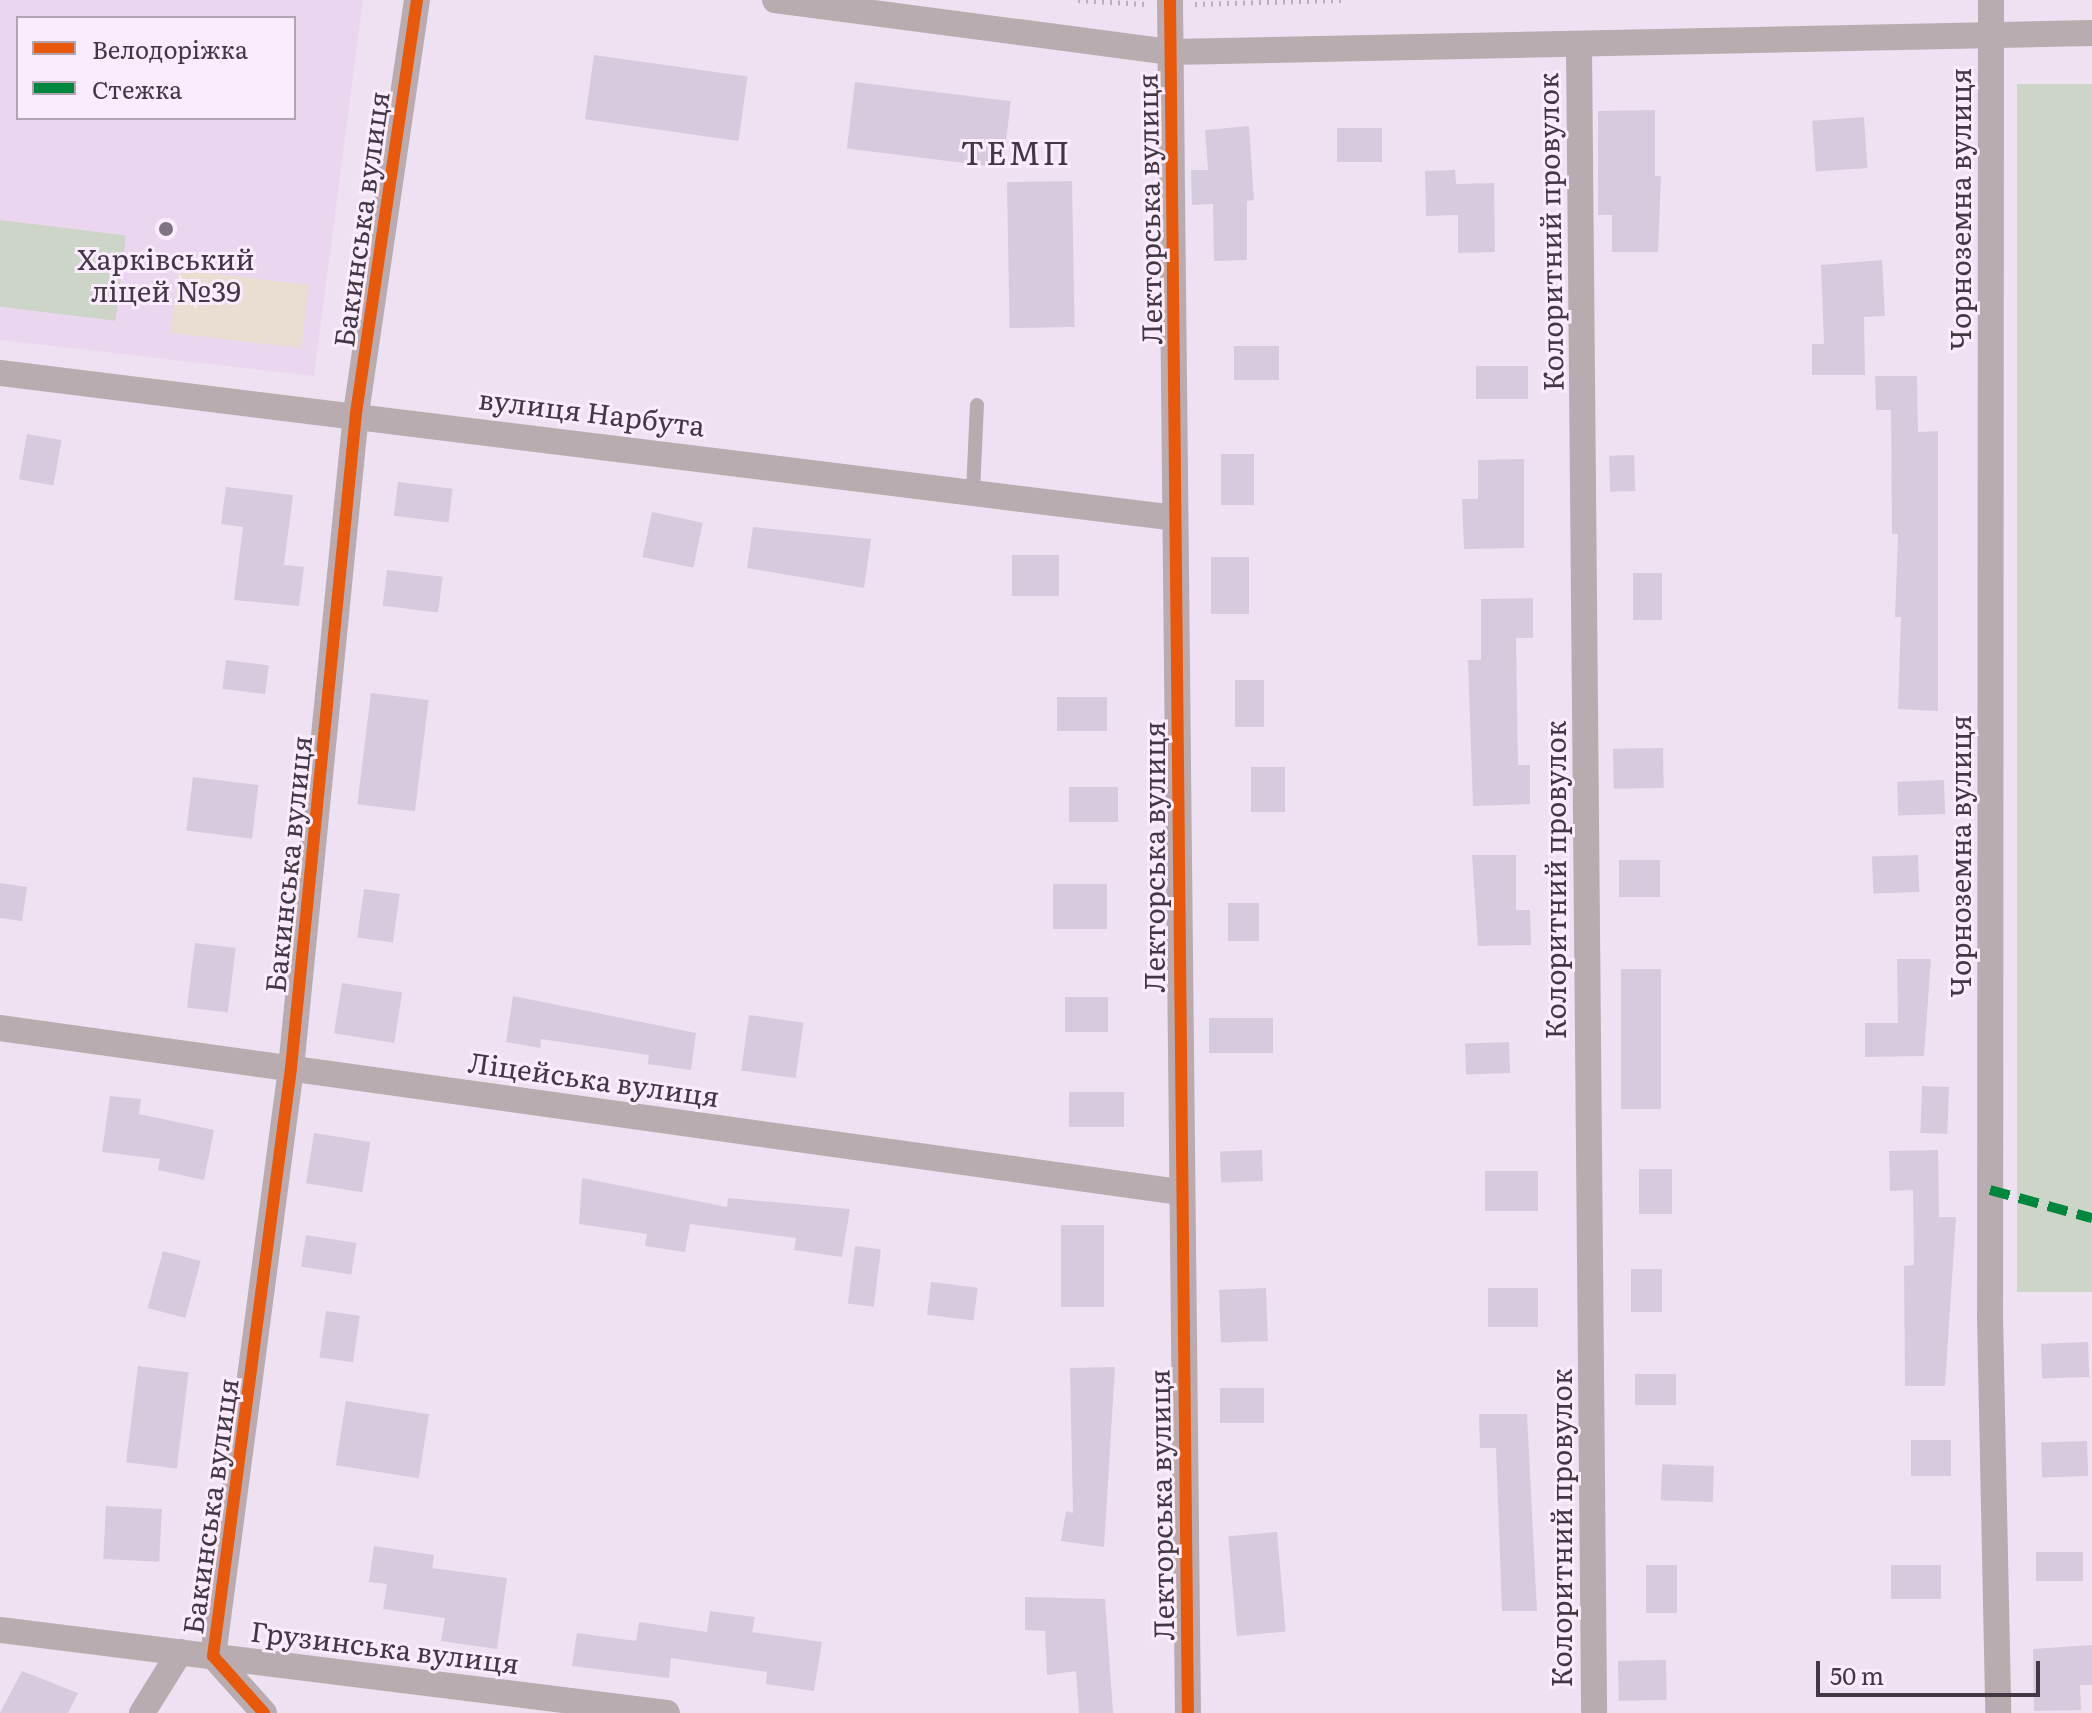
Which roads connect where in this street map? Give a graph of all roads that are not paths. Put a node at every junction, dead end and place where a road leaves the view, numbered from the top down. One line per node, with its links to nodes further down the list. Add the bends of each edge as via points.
1 (417, 0): 11 (street, Бакинська вулиця)
2 (775, 0): 8 (street)
3 (1991, 0): 6 (street, Чорноземна вулиця)
4 (1170, 2): 8 (street, Лекторська вулиця)
5 (2092, 33): 6 (street)
6 (1992, 35): 7 (street); 25 (street, Чорноземна вулиця, via 1990,1316)
7 (1579, 47): 8 (street); 24 (street, Колоритний провулок)
8 (1171, 52): 13 (street, Лекторська вулиця)
9 (0, 373): 11 (street, вулиця Нарбута)
10 (977, 405): 12 (lane)
11 (356, 413): 12 (street, вулиця Нарбута); 15 (street, Бакинська вулиця)
12 (973, 492): 13 (street, вулиця Нарбута)
13 (1175, 518): 16 (street, Лекторська вулиця)
14 (0, 1028): 15 (street, Ліцейська вулиця)
15 (291, 1068): 16 (street, Ліцейська вулиця); 19 (street, Бакинська вулиця)
16 (1179, 1192): 23 (street, Лекторська вулиця)
17 (0, 1630): 18 (street, Грузинська вулиця)
18 (180, 1652): 19 (street, Грузинська вулиця); 20 (street)
19 (213, 1656): 21 (street, Бакинська вулиця); 22 (street, Грузинська вулиця)
20 (142, 1713)
21 (264, 1713)
22 (667, 1713)
23 (1188, 1713)
24 (1594, 1713)
25 (1998, 1713)

